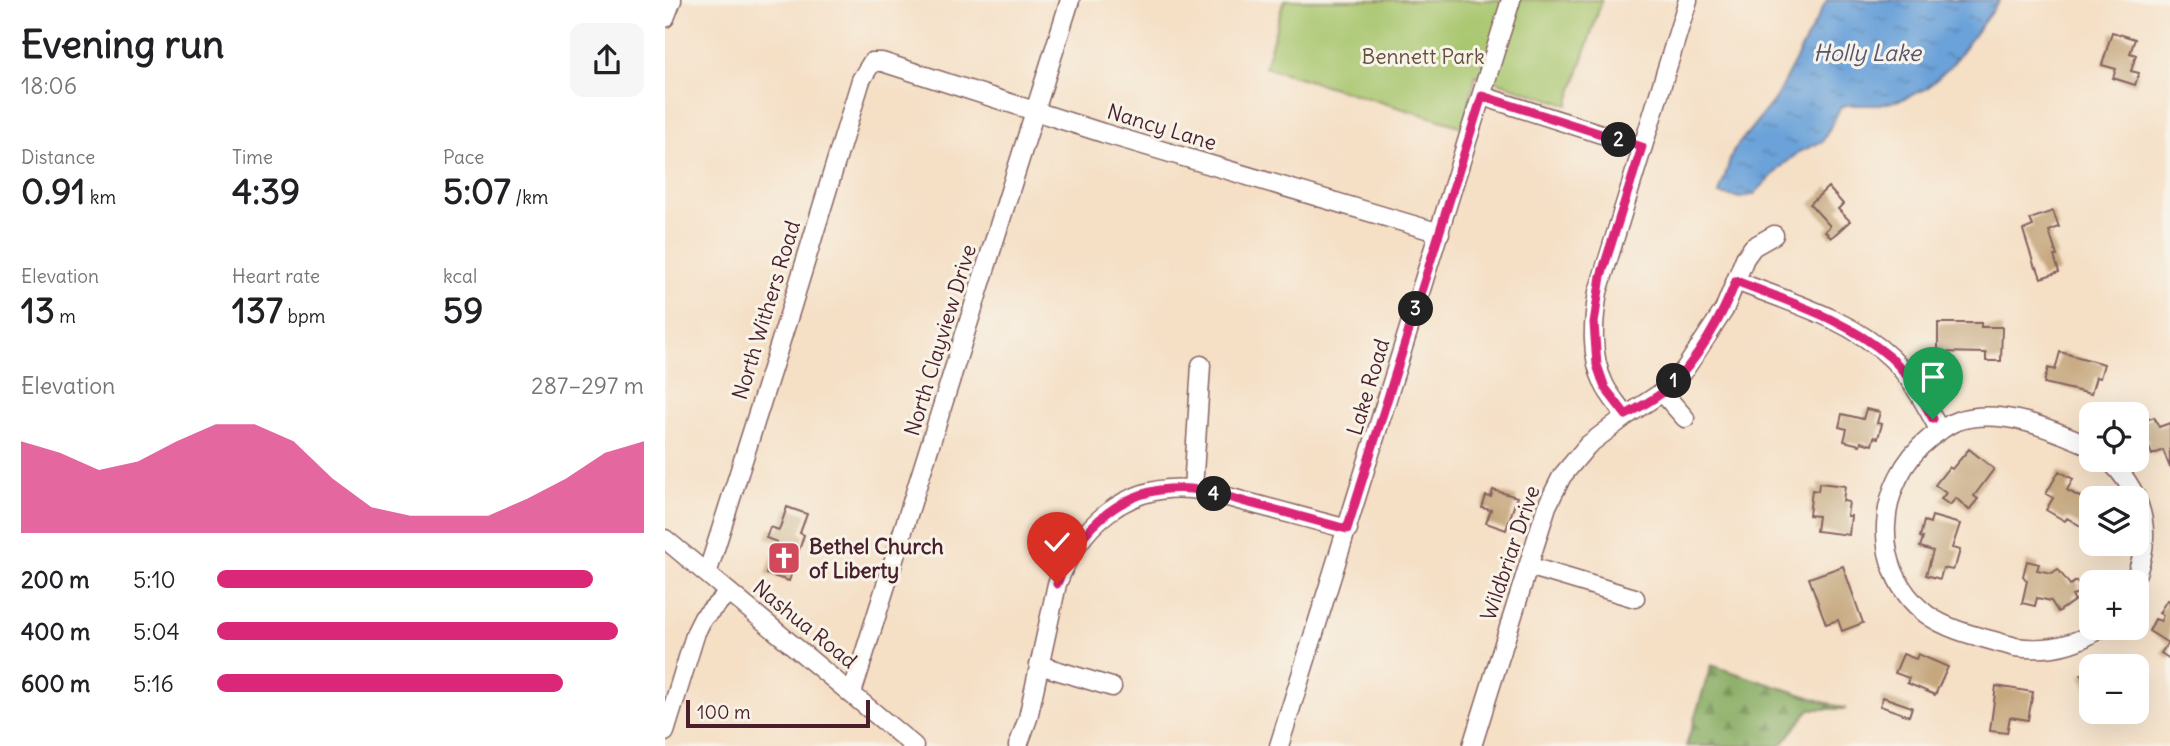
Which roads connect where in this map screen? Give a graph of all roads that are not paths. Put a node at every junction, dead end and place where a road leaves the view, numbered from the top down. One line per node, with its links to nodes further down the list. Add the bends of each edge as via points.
1 (671, 0): 5 (street)
2 (1070, 0): 8 (street, North Clayview Drive)
3 (1511, 0): 7 (street, Lake Road)
4 (1688, 0): 9 (street)
5 (665, 18)
6 (872, 61): 8 (street, Nancy Lane); 25 (street, North Withers Road, via 861,80)
7 (1482, 96): 9 (street); 10 (street, Lake Road)
8 (1035, 112): 10 (street, Nancy Lane); 31 (street, North Clayview Drive)
9 (1642, 147): 15 (street, via 1601,276 1594,323 1597,365 1605,388)
10 (1440, 233): 21 (street, Lake Road)
11 (1774, 235): 12 (street, Wildbriar Drive, via 1753,247)
12 (1736, 281): 14 (street, Wildbriar Drive, via 1724,310 1685,369); 17 (street, via 1860,335 1892,359)
13 (1201, 365): 20 (street)
14 (1663, 392): 15 (street, Wildbriar Drive); 16 (street)
15 (1626, 415): 23 (street, Wildbriar Drive, via 1588,445 1562,476)
16 (1685, 418)
17 (1940, 431): 18 (street, via 1957,421 2003,418); 28 (street, via 1903,466 1889,499 1885,533 1891,567 1901,586 1938,622 2015,647 2047,649)
18 (2079, 441)
19 (2120, 472): 24 (street, via 2143,515 2145,538)
20 (1193, 489): 21 (street); 29 (street, via 1137,495 1090,527 1068,557 1057,584)
21 (1347, 529): 35 (street, Lake Road)
22 (665, 539): 25 (street, Nashua Road)
23 (1528, 566): 27 (street); 36 (street, Wildbriar Drive)
24 (2136, 570)
25 (707, 574): 26 (street, Nashua Road)
26 (729, 592): 31 (street, Nashua Road); 32 (street, via 703,618 696,632)
27 (1635, 598)
28 (2079, 638)
29 (1039, 665): 30 (street); 34 (street)
30 (1112, 687)
31 (852, 692): 33 (street, Nashua Road)
32 (665, 732)
33 (914, 746)
34 (1018, 746)
35 (1279, 746)
36 (1472, 746)

